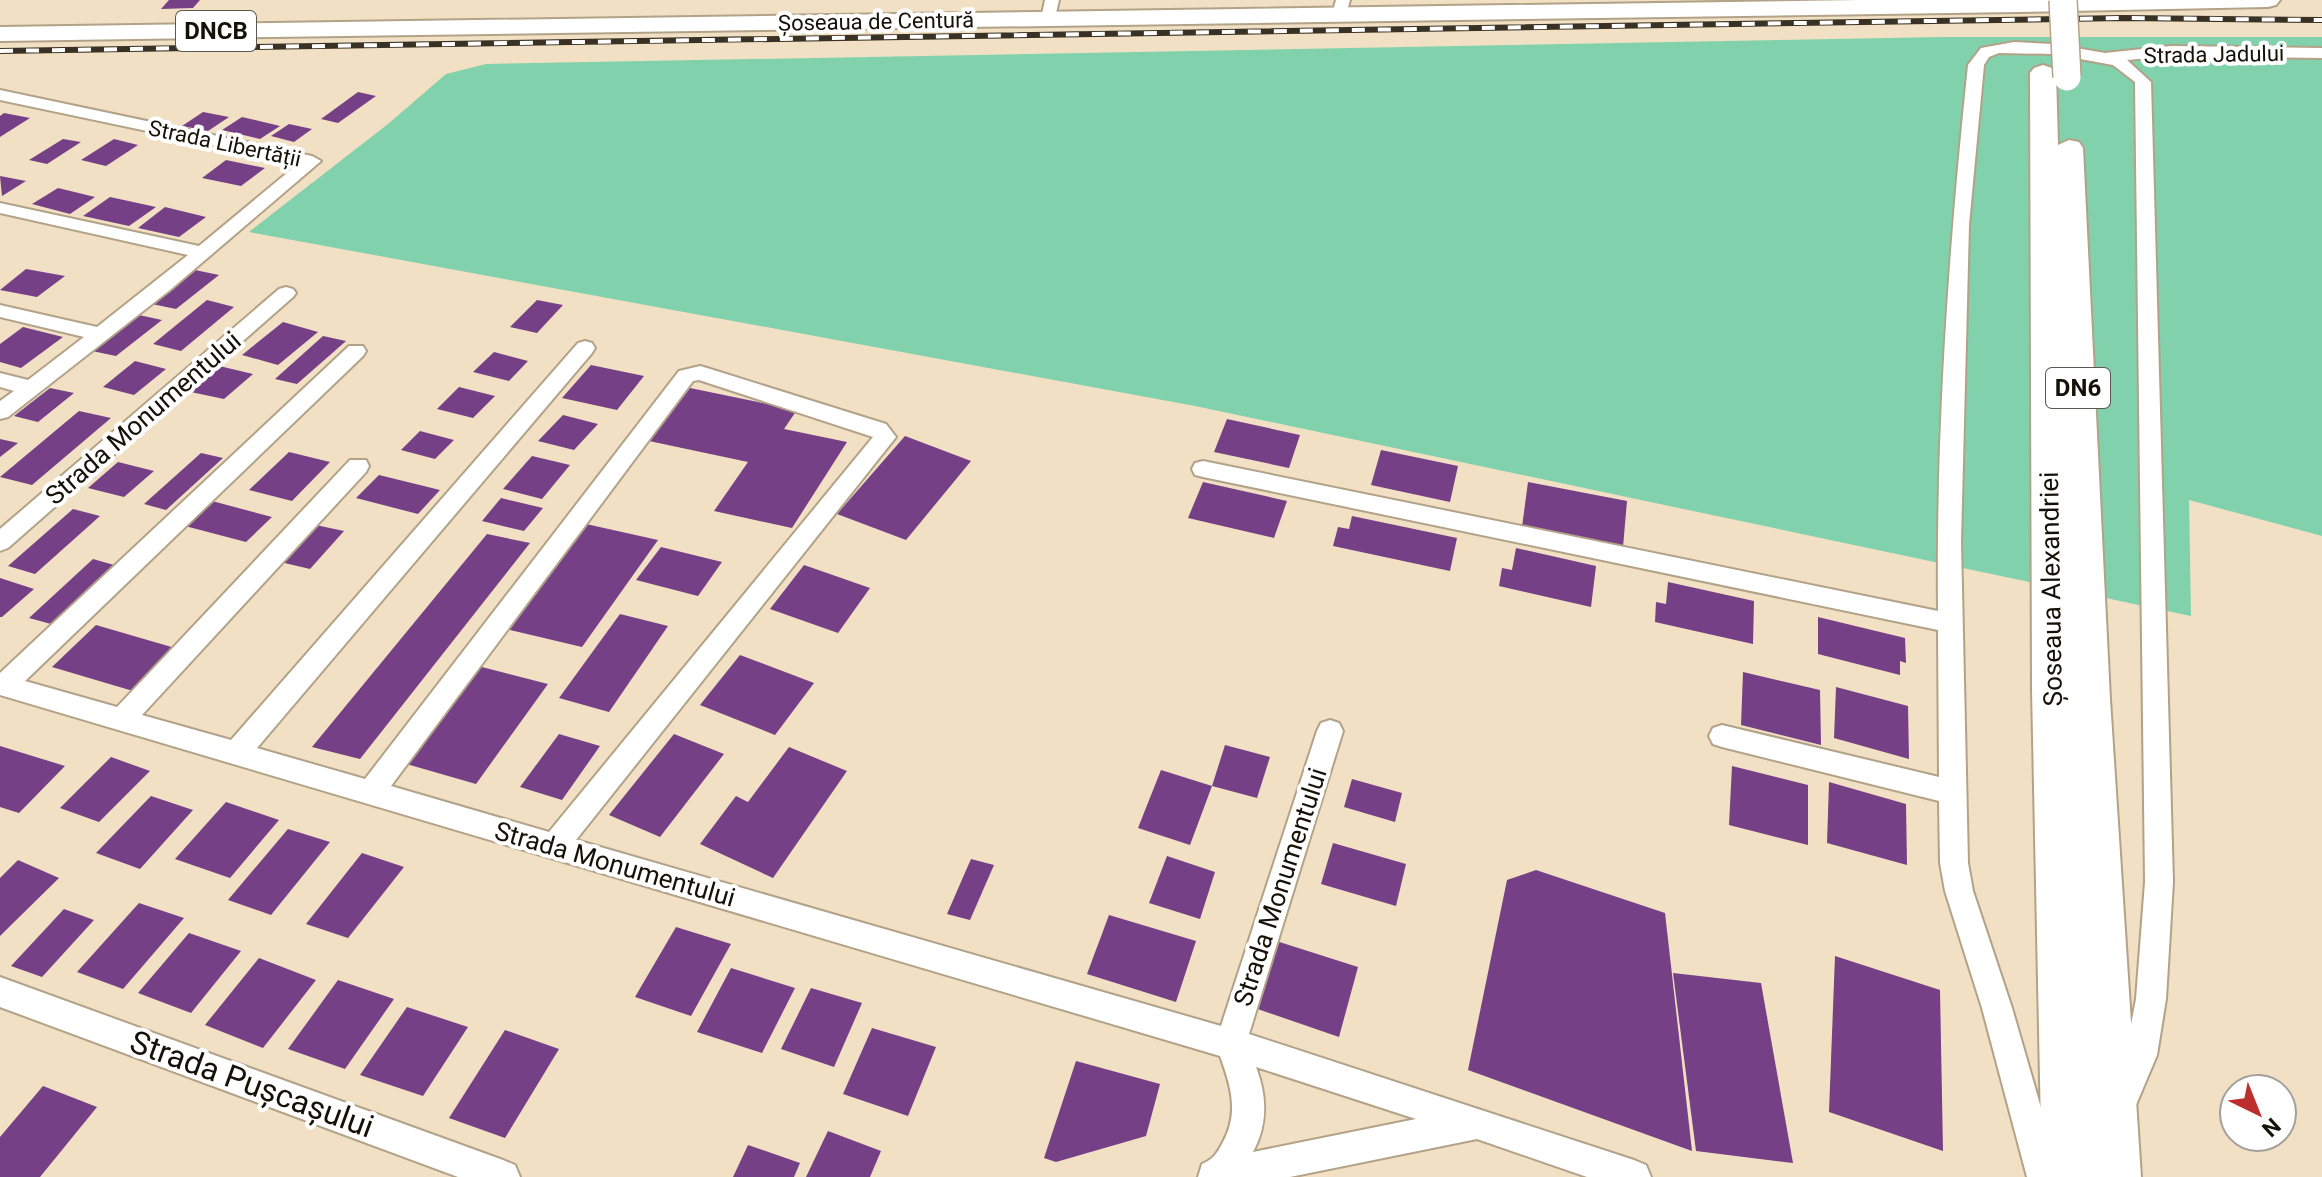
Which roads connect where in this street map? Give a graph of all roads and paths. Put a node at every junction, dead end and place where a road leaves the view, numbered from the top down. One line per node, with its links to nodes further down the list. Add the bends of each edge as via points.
1 (1937, 0): 9 (main road, Șoseaua de Centură / DNCB)
2 (2041, 0): 15 (main road, Șoseaua Alexandriei / DN6)
3 (2063, 0): 15 (main road, Șoseaua Alexandriei / DN6, bridge)
4 (2204, 0): 7 (main road, Șoseaua de Centură / DNCB)
5 (2268, 0): 7 (main road, Șoseaua de Centură / DNCB)
6 (2135, 1): 7 (main road, Șoseaua de Centură / DNCB); 8 (main road, Șoseaua de Centură / DNCB)
7 (2211, 1)
8 (1998, 2): 9 (main road, Șoseaua de Centură / DNCB)
9 (1897, 6): 10 (main road, Șoseaua de Centură / DNCB)
10 (1342, 7): 11 (main road, Șoseaua de Centură / DNCB)
11 (1050, 9): 12 (main road, Șoseaua de Centură / DNCB)
12 (0, 34)
13 (2322, 53): 14 (street, Strada Jadului, via 2171,51)
14 (2106, 58): 30 (street, via 2001,48 1985,52 1976,65 1960,225); 41 (street, via 2143,82 2159,852 2151,999 2141,1055)
15 (2055, 75): 41 (main road, Șoseaua Alexandriei / DN6); 47 (main road, Șoseaua Alexandriei / DN6, via 2052,689)
16 (0, 95): 18 (street, Strada Libertății, via 312,161)
17 (0, 208): 18 (street)
18 (203, 253): 21 (street, Strada Libertății)
19 (286, 293): 29 (street, Strada Monumentului)
20 (0, 311): 21 (street)
21 (100, 334): 25 (street, Strada Libertății)
22 (585, 348): 35 (street)
23 (356, 351): 31 (street)
24 (0, 380): 25 (street)
25 (31, 388): 26 (street, Strada Libertății)
26 (0, 412)
27 (358, 466): 32 (street)
28 (1203, 469): 30 (street)
29 (0, 542)
30 (1950, 623): 37 (street)
31 (2, 685): 32 (street, Strada Monumentului)
32 (122, 719): 35 (street, Strada Monumentului)
33 (1330, 731): 40 (street, Strada Monumentului)
34 (1722, 736): 37 (street)
35 (237, 752): 36 (street, Strada Monumentului)
36 (371, 792): 38 (street, Strada Monumentului); 38 (street, via 686,376 700,373 878,429 885,437)
37 (1952, 792): 46 (street, via 1959,891)
38 (554, 846): 40 (street, Strada Monumentului)
39 (0, 992): 44 (street, Strada Pușcașului)
40 (1231, 1044): 42 (street, Strada Monumentului); 43 (street, via 1248,1089 1248,1129)
41 (2113, 1122): 48 (main road, DN6)
42 (1478, 1123): 43 (street); 45 (street, Strada Monumentului)
43 (1215, 1175)
44 (503, 1177)
45 (1634, 1177)
46 (2044, 1177)
47 (2068, 1177)
48 (2115, 1177)

